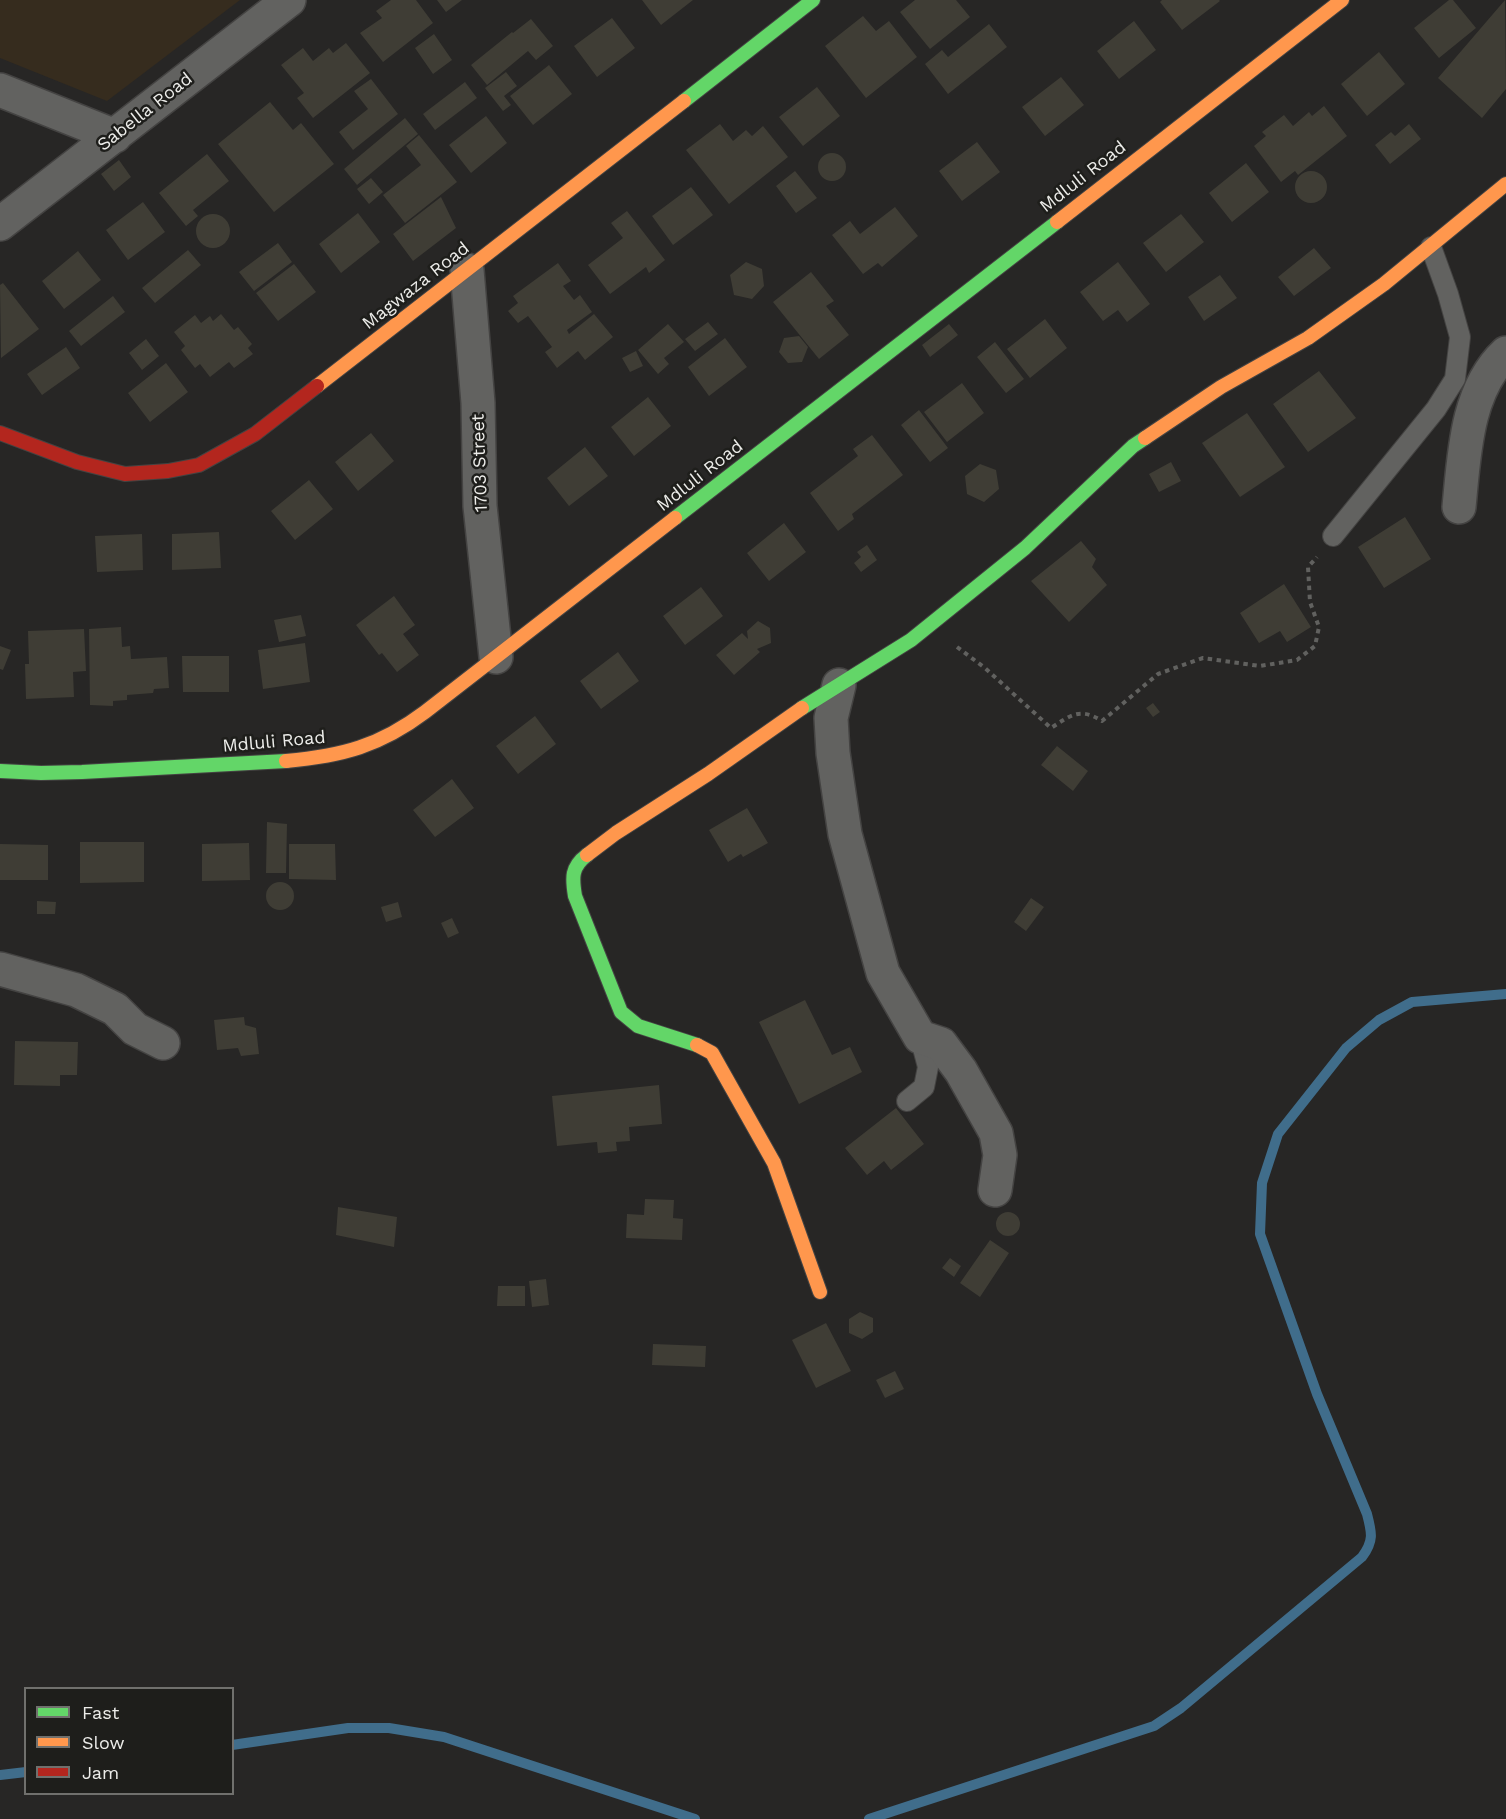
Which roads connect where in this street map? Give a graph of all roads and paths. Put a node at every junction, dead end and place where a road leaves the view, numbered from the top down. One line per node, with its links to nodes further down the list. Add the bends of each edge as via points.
1 (289, 0): 5 (street, Sabella Road)
2 (813, 0): 9 (street, Magwaza Road)
3 (1342, 0): 15 (street, Mdluli Road)
4 (0, 90): 5 (street)
5 (115, 136): 7 (street, Sabella Road)
6 (1506, 184): 8 (street)
7 (0, 224)
8 (1431, 247): 13 (lane, via 1460,337 1455,379 1436,409); 14 (street, via 1308,338 1221,387 1134,446 1024,548)
9 (467, 270): 11 (street, Magwaza Road, via 255,434 199,465 125,474 77,462); 15 (street, 1703 Street, via 478,403 480,506)
10 (1506, 353): 12 (street, via 1497,361 1476,399)
11 (0, 433)
12 (1460, 507)
13 (1333, 536): 14 (path, via 1308,567 1310,602 1319,627 1316,646 1297,660 1260,666 1203,658 1158,674 1102,721 1092,714 1072,714 1051,728 985,668 947,640)
14 (911, 640): 16 (street)
15 (496, 657): 17 (street, Mdluli Road, via 404,727 372,744 336,754 232,765)
16 (839, 685): 19 (street, via 831,718 845,834 883,974); 23 (street, via 616,833 579,861 572,878 575,896 621,1012 638,1026 692,1042 712,1053 774,1163)
17 (0, 771)
18 (0, 969): 20 (street, via 76,990 115,1009 135,1029)
19 (920, 1037): 21 (lane, via 928,1067 924,1087); 22 (street, via 941,1044 996,1133 1000,1155)
20 (163, 1043)
21 (906, 1101)
22 (995, 1190)
23 (820, 1292)

